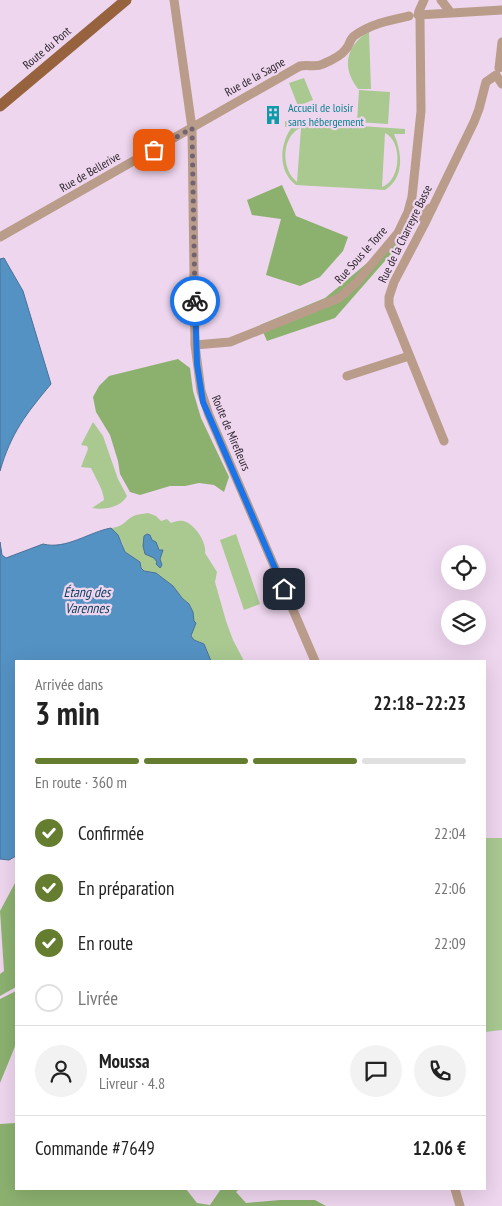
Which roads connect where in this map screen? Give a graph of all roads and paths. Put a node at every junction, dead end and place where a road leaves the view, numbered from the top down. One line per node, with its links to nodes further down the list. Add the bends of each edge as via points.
1 (126, 0): 11 (main road, Route du Pont)
2 (134, 0): 11 (main road, Route du Pont, via 123,11)
3 (169, 0): 10 (street, Route de Mirefleurs)
4 (174, 0): 10 (street, Route de Mirefleurs)
5 (424, 0): 9 (street)
6 (441, 0): 8 (street)
7 (502, 10): 8 (street, Rue de la Sagne)
8 (451, 14): 9 (street, Rue de la Sagne)
9 (416, 16): 16 (street, Rue de la Sagne, via 369,27 352,38 345,51 325,64 300,66); 18 (street, Rue Sous le Torre, via 421,111 412,197)
10 (176, 21): 16 (street, Route de Mirefleurs)
11 (88, 32): 15 (main road, Route du Pont)
12 (502, 42): 13 (street)
13 (498, 72): 14 (street); 17 (street, Rue de la Charreyre Basse, via 486,82 480,109)
14 (502, 84)
15 (0, 106)
16 (192, 128): 19 (street, Rue de Bellerive); 20 (street, Route de Mirefleurs)
17 (432, 207): 18 (street); 21 (street, Rue de la Charreyre Basse, via 388,297)
18 (398, 232): 20 (street, Rue Sous le Torre, via 356,283 339,298 230,342)
19 (0, 237)
20 (195, 345): 24 (street, Route de Mirefleurs, via 201,391 208,415)
21 (409, 356): 22 (street); 23 (street, Rue de la Charreyre Basse)
22 (347, 376)
23 (444, 441)
24 (315, 660)
25 (454, 1190): 26 (street)
26 (460, 1206)

